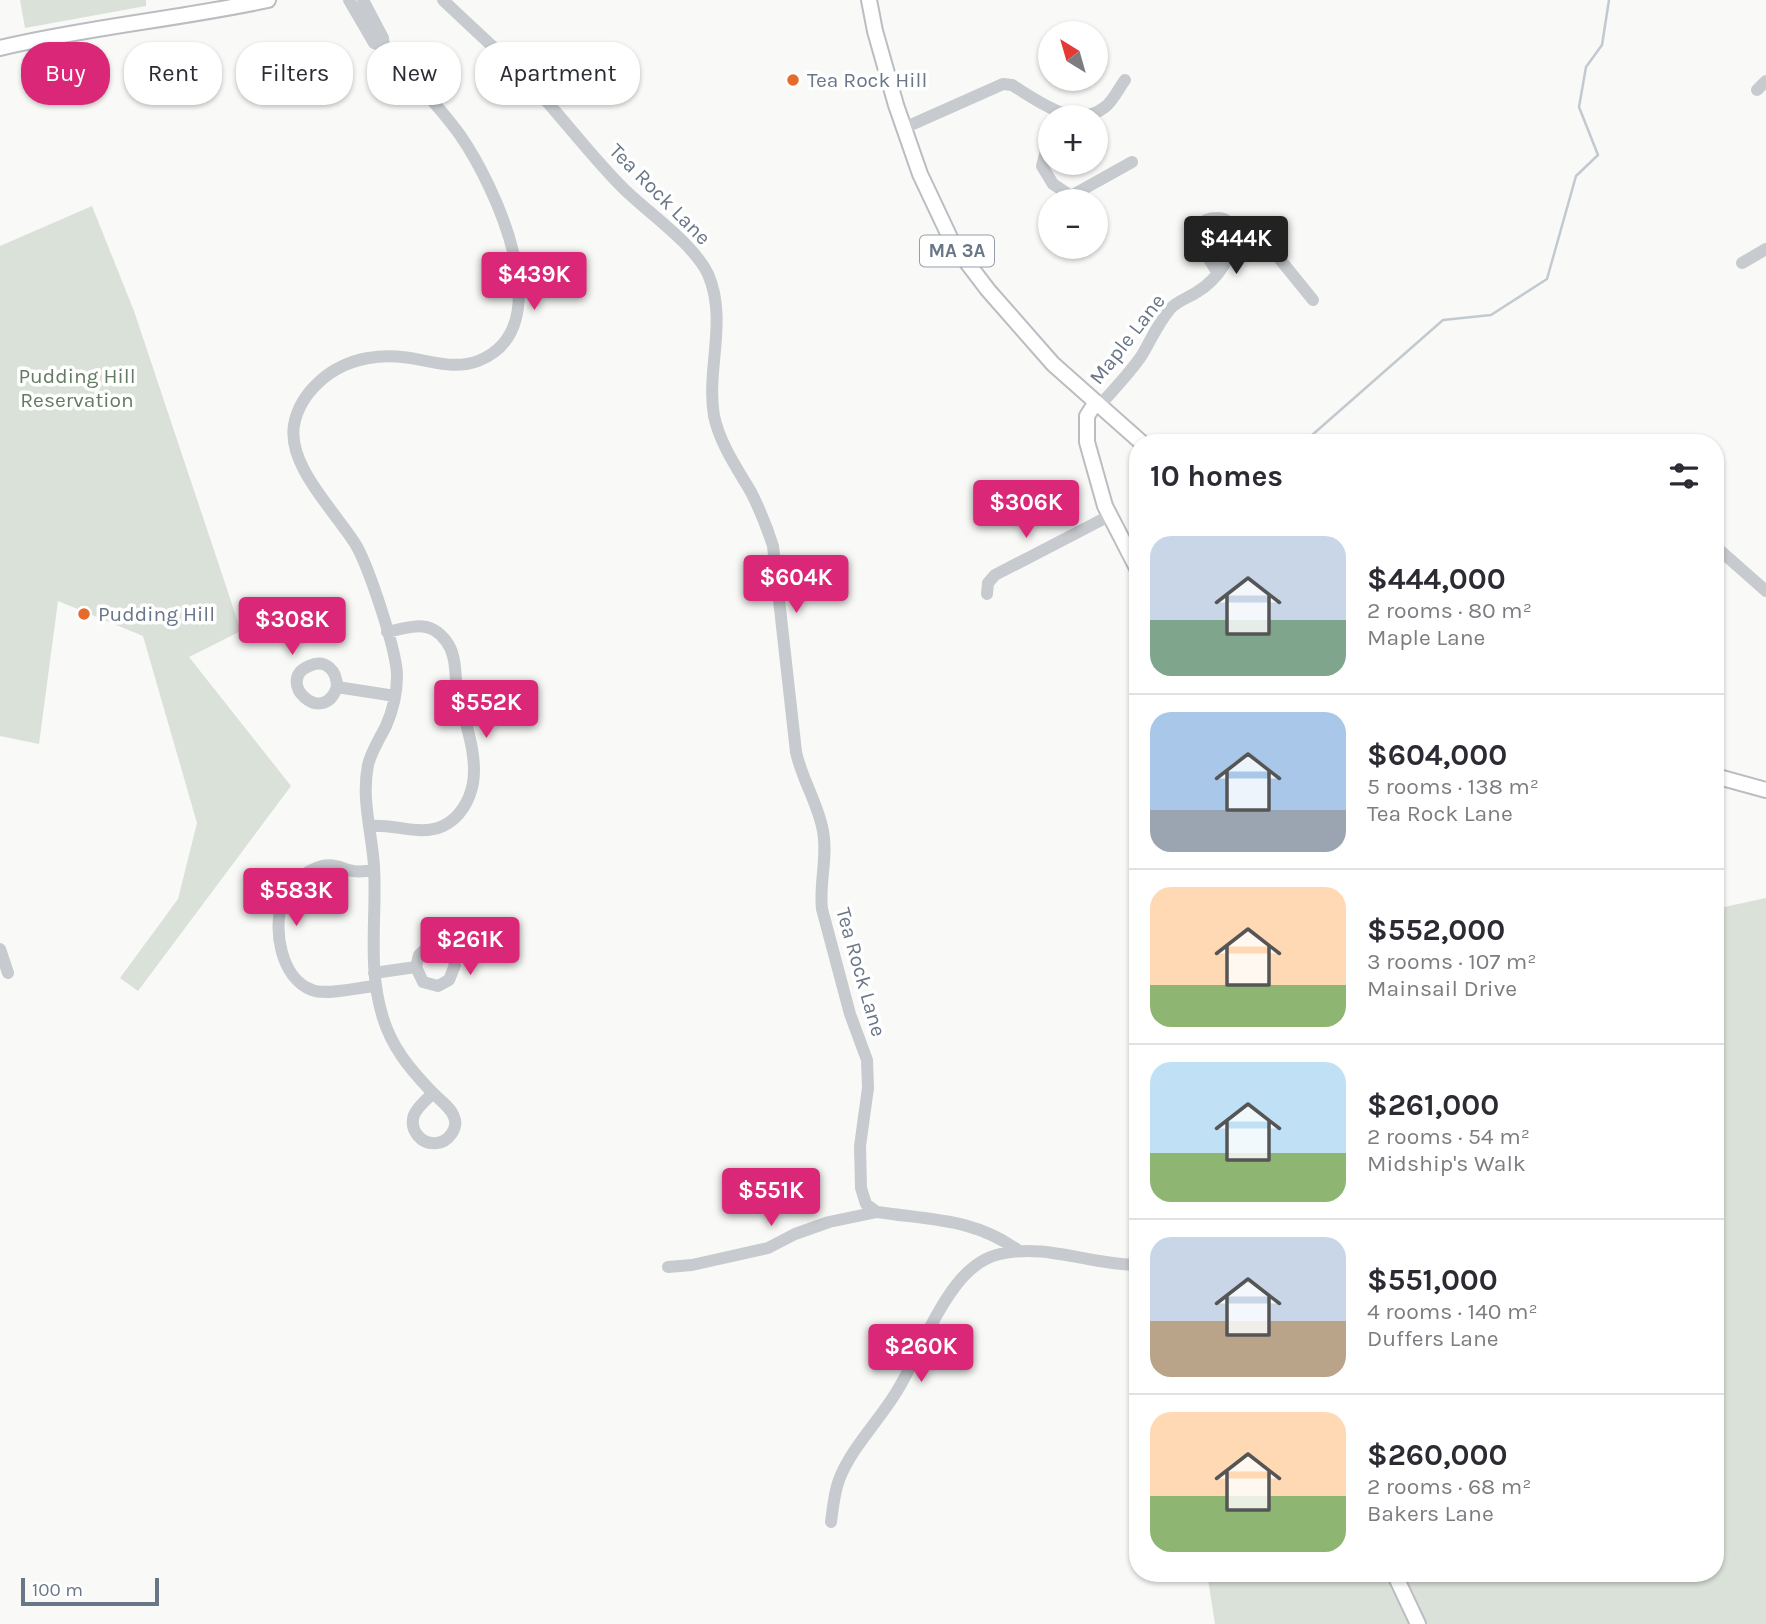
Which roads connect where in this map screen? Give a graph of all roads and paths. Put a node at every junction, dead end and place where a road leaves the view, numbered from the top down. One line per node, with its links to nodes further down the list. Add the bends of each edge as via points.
1 (268, 0): 8 (main road)
2 (349, 0): 6 (street)
3 (363, 0): 7 (street)
4 (443, 0): 40 (street, Tea Rock Lane, via 533,86 708,275 717,327 714,414 726,449 764,519 772,546 796,752 825,842 822,909 867,1060 868,1088 859,1146 861,1188 866,1204)
5 (869, 0): 13 (main road, MA 3A)
6 (373, 42)
7 (383, 42)
8 (0, 48)
9 (1125, 80): 12 (street)
10 (434, 105): 28 (street, via 482,171 507,231 519,287 511,329 482,360 471,363 448,365 404,357 348,363 307,395 296,415 293,437 302,467 357,547)
11 (1042, 105): 13 (street, via 1003,84)
12 (1107, 105)
13 (904, 128): 21 (main road, MA 3A, via 934,209 966,264 1053,364)
14 (1132, 162): 15 (street, via 1071,196)
15 (1048, 175)
16 (1233, 233): 19 (street, Maple Lane, via 1230,253); 19 (street, via 1229,222 1220,218 1210,219 1199,232 1199,241); 20 (street, via 1270,247)
17 (1766, 249): 18 (street)
18 (1742, 263)
19 (1217, 272): 21 (street, Maple Lane, via 1198,292 1171,308 1142,356)
20 (1313, 300)
21 (1098, 403): 22 (main road, MA 3A); 23 (main road, via 1087,416 1085,430)
22 (1132, 434)
23 (1109, 516): 24 (main road); 27 (street, via 995,575)
24 (1129, 553)
25 (1724, 554): 26 (street)
26 (1766, 591)
27 (987, 594)
28 (387, 632): 30 (street, via 395,659); 33 (street, via 426,627 436,631 450,648 474,781 463,809 445,825 421,831)
29 (337, 687): 30 (street)
30 (395, 696): 33 (street, via 369,761 365,797)
31 (1724, 778): 32 (main road)
32 (1766, 790)
33 (369, 826): 34 (street)
34 (374, 870): 38 (street); 38 (street, via 355,872 331,864 314,870 289,890 279,921 286,964 309,990 319,992)
35 (0, 949): 37 (street)
36 (416, 967): 38 (street)
37 (8, 973)
38 (375, 979): 39 (street, via 381,1013 397,1051)
39 (433, 1093)
40 (877, 1212): 41 (street, via 961,1223 1003,1239); 43 (street, via 829,1222 768,1248)
41 (1019, 1251): 42 (street); 44 (street, via 987,1258 956,1286 895,1394 844,1470)
42 (1129, 1265)
43 (667, 1267)
44 (831, 1522)
45 (1398, 1582): 46 (main road)
46 (1418, 1624)

